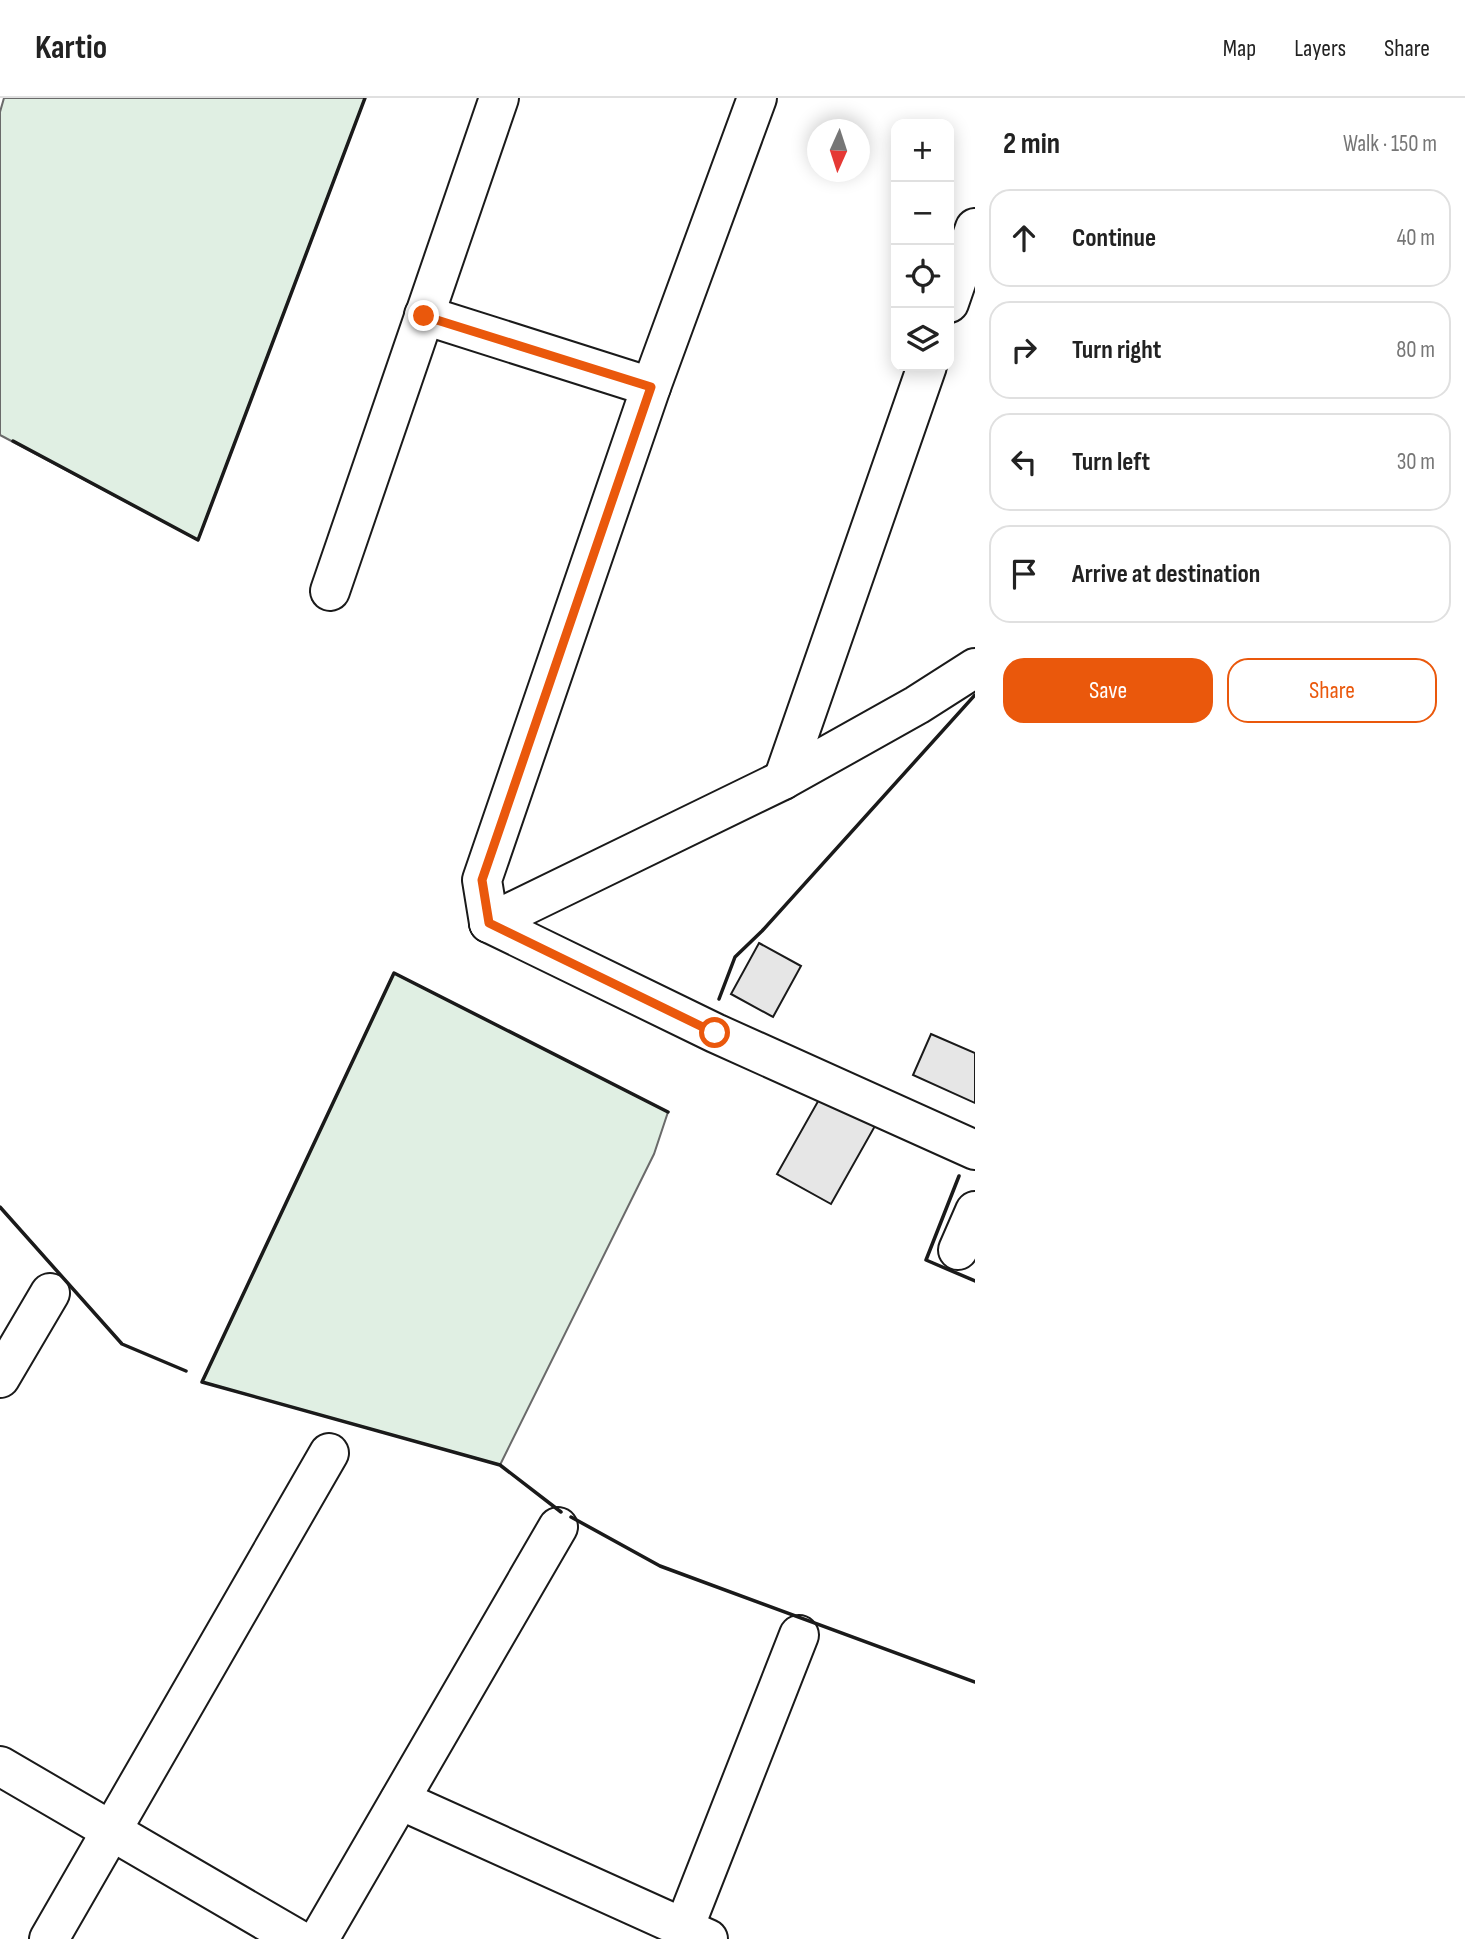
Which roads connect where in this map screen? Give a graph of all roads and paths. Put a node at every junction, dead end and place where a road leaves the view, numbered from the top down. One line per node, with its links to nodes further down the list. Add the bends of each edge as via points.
1 (499, 98): 5 (street)
2 (757, 98): 7 (street)
3 (975, 228): 4 (street)
4 (954, 289)
5 (424, 316): 7 (street); 8 (street)
6 (925, 371): 10 (street)
7 (651, 387): 11 (street, via 482,880)
8 (330, 591)
9 (975, 668): 10 (street)
10 (783, 780): 11 (street)
11 (489, 923): 12 (street, via 715,1033)
12 (975, 1150)
13 (975, 1211): 14 (street)
14 (958, 1250)
15 (50, 1293): 16 (street)
16 (0, 1378)
17 (329, 1453): 22 (street)
18 (558, 1527): 21 (street)
19 (799, 1635): 23 (street)
20 (0, 1766): 22 (street)
21 (400, 1800): 23 (street); 26 (street)
22 (112, 1831): 24 (street); 25 (street)
23 (696, 1934)
24 (49, 1939)
25 (297, 1939)
26 (319, 1939)

